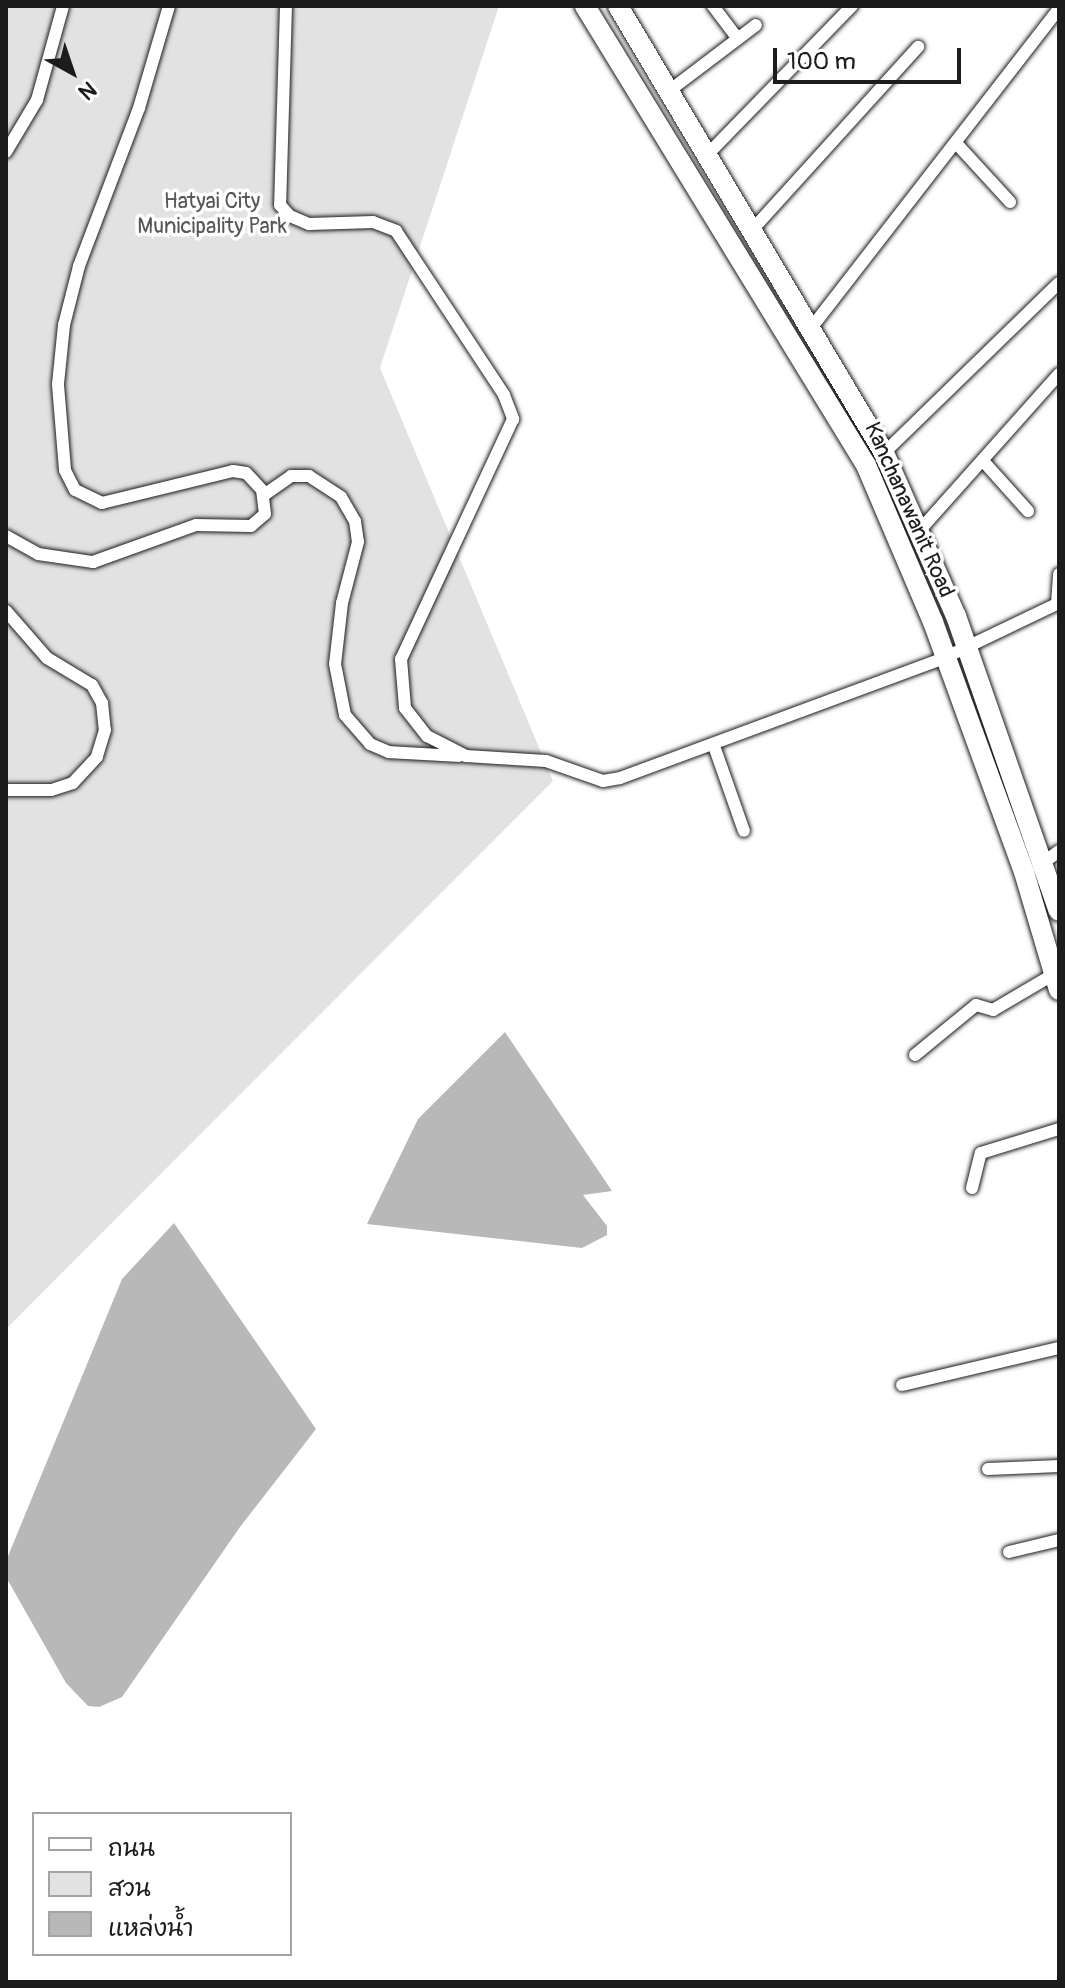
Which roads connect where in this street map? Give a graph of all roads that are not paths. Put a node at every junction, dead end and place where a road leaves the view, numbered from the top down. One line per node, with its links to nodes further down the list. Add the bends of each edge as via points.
1 (63, 6): 14 (street, via 43,86)
2 (169, 6): 23 (street, via 139,108 79,266 64,325 58,384 65,470 75,490 102,503 233,471 255,479)
3 (286, 6): 33 (street, via 280,205 309,224 373,222 396,231 511,408 509,435 398,673 405,708 414,723 436,742)
4 (585, 6): 31 (main road, Kanchanawanit Road, via 866,465)
5 (618, 6): 12 (main road, Kanchanawanit Road)
6 (713, 6): 10 (street)
7 (852, 6): 15 (street)
8 (1057, 7): 13 (street)
9 (756, 25): 10 (street)
10 (738, 39): 12 (street)
11 (918, 47): 17 (street)
12 (669, 91): 15 (main road, Kanchanawanit Road)
13 (956, 143): 16 (street); 19 (street)
14 (6, 152)
15 (707, 155): 17 (main road, Kanchanawanit Road)
16 (1010, 202)
17 (753, 229): 19 (main road, Kanchanawanit Road)
18 (1059, 283): 21 (street)
19 (812, 327): 21 (main road, Kanchanawanit Road)
20 (1059, 374): 22 (street)
21 (884, 453): 25 (main road, Kanchanawanit Road)
22 (984, 462): 24 (street); 25 (street)
23 (264, 495): 26 (street, via 265,514 251,526 196,525 103,560 51,558); 33 (street, via 291,476 309,476 333,489 355,521 358,542 342,603 335,664 345,715 370,744 389,752)
24 (1028, 511)
25 (920, 530): 30 (main road, Kanchanawanit Road)
26 (6, 536)
27 (1059, 574): 28 (street)
28 (1058, 604): 30 (street)
29 (6, 611): 34 (street, via 47,658 92,685 105,715 100,750 81,778 51,790)
30 (967, 643): 31 (street); 36 (main road, Kanchanawanit Road)
31 (944, 658): 32 (street); 38 (main road, Kanchanawanit Road, via 1024,872)
32 (714, 746): 33 (street, via 603,781 546,761); 35 (street)
33 (466, 756)
34 (6, 790)
35 (744, 831)
36 (1051, 857): 37 (main road, Kanchanawanit Road)
37 (1059, 911)
38 (1057, 982): 39 (street, via 993,1010 976,1005)
39 (915, 1055)
40 (1059, 1129): 41 (street, via 981,1153)
41 (972, 1188)
42 (1059, 1348): 43 (street)
43 (902, 1385)
44 (1059, 1466): 45 (street)
45 (988, 1469)
46 (1059, 1540): 47 (street)
47 (1009, 1552)

